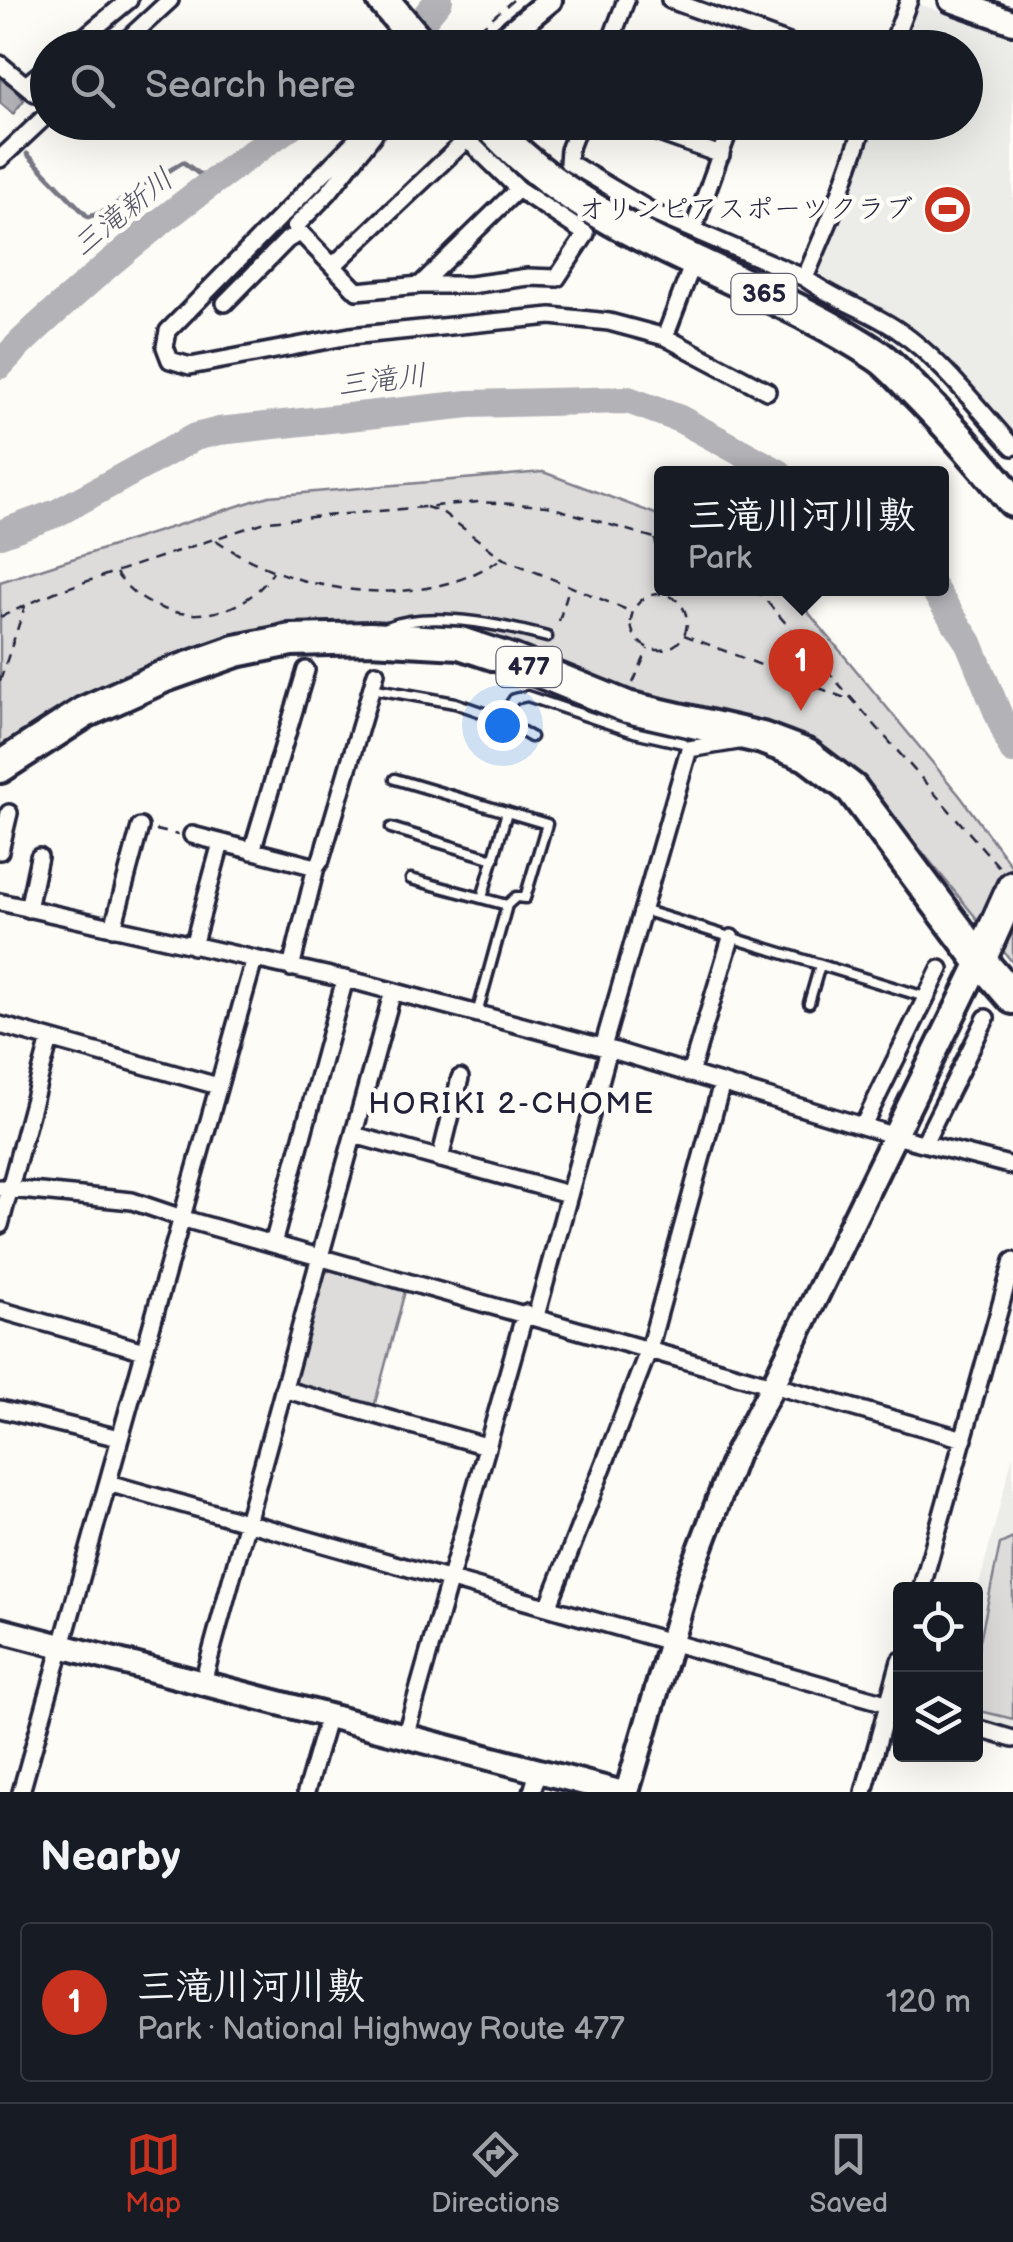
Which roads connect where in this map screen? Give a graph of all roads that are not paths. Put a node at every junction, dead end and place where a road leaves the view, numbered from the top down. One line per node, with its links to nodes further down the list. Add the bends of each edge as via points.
1 (129, 0): 10 (street)
2 (170, 0): 11 (street)
3 (383, 0): 12 (highway)
4 (550, 0): 13 (street)
5 (626, 0): 14 (street)
6 (670, 0): 15 (street)
7 (908, 0): 16 (street)
8 (952, 0): 9 (street)
9 (1013, 22)
10 (93, 30)
11 (137, 30)
12 (409, 30)
13 (514, 30)
14 (615, 30)
15 (737, 30)
16 (898, 30)
17 (0, 64): 19 (street)
18 (30, 82): 19 (street)
19 (27, 84): 20 (street)
20 (30, 88)
21 (30, 130): 32 (street)
22 (358, 140): 41 (street, via 168,330 170,360 190,366 350,336 551,316)
23 (370, 140): 35 (street, via 295,227)
24 (466, 140): 36 (street)
25 (468, 140): 33 (street)
26 (505, 140): 44 (highway, 365, via 598,214 881,357)
27 (573, 140): 34 (street, via 568,162)
28 (678, 140): 31 (street)
29 (725, 140): 31 (street)
30 (859, 140): 38 (street)
31 (720, 155): 34 (street)
32 (1, 156)
33 (518, 190): 39 (street); 39 (street, via 586,234 557,278)
34 (693, 230): 38 (street)
35 (300, 232): 36 (street); 40 (street)
36 (334, 266): 39 (street, via 357,291)
37 (690, 271): 41 (street)
38 (805, 278): 43 (street, via 902,332)
39 (420, 285)
40 (225, 302)
41 (665, 337): 42 (street)
42 (767, 390)
43 (1013, 447)
44 (1013, 501)
45 (370, 638): 46 (lane, via 408,618); 51 (highway, 477, via 460,643 627,707); 53 (highway, 477, via 291,640 236,651 85,712)
46 (547, 638)
47 (306, 670): 62 (street)
48 (374, 681): 49 (lane); 65 (street)
49 (500, 720): 50 (lane); 52 (lane, via 514,699 527,696)
50 (531, 737)
51 (762, 738): 52 (street); 76 (highway, 477, via 807,755 852,789)
52 (689, 748): 72 (street)
53 (0, 767)
54 (395, 780): 55 (lane)
55 (507, 812): 64 (lane); 70 (lane, via 547,824 525,898)
56 (9, 813): 61 (street)
57 (140, 826): 73 (street)
58 (391, 828): 64 (lane)
59 (192, 836): 60 (street)
60 (221, 843): 62 (street); 75 (street)
61 (0, 851)
62 (252, 851): 65 (street)
63 (39, 857): 71 (street)
64 (494, 859): 68 (lane)
65 (316, 867): 79 (street)
66 (1007, 878): 76 (highway)
67 (412, 879): 68 (lane)
68 (482, 898): 70 (lane)
69 (0, 902): 71 (street)
70 (507, 906): 86 (lane)
71 (28, 908): 73 (street)
72 (642, 910): 74 (lane); 90 (street)
73 (113, 928): 75 (street)
74 (731, 938): 78 (lane); 91 (street)
75 (193, 946): 77 (street)
76 (986, 946): 84 (highway); 97 (street)
77 (254, 960): 79 (street); 94 (street)
78 (820, 966): 83 (lane); 85 (lane)
79 (290, 968): 81 (street)
80 (940, 969): 83 (street)
81 (344, 979): 82 (street); 105 (street)
82 (394, 992): 86 (street); 96 (street)
83 (926, 997): 95 (street)
84 (1013, 998)
85 (810, 1003)
86 (477, 1014): 90 (street)
87 (986, 1018): 98 (street)
88 (0, 1025): 89 (street)
89 (50, 1039): 94 (street); 101 (street)
90 (606, 1048): 91 (street); 102 (street)
91 (690, 1074): 93 (street)
92 (460, 1078): 99 (street)
93 (722, 1083): 95 (street); 112 (street)
94 (218, 1086): 103 (street)
95 (863, 1126): 97 (street)
96 (354, 1135): 99 (street); 106 (street)
97 (895, 1136): 98 (street); 113 (street)
98 (924, 1143): 100 (street)
99 (440, 1159): 102 (street)
100 (1013, 1166)
101 (4, 1189): 103 (street, via 132,1201); 104 (street)
102 (568, 1194): 109 (street)
103 (182, 1216): 105 (street); 111 (street)
104 (0, 1225)
105 (273, 1244): 106 (street)
106 (320, 1257): 109 (street); 114 (street)
107 (1013, 1261): 110 (street)
108 (0, 1310): 111 (street)
109 (530, 1315): 112 (street); 118 (street)
110 (1005, 1319): 117 (street)
111 (144, 1350): 116 (street)
112 (650, 1350): 113 (street); 123 (street)
113 (774, 1385): 117 (street); 125 (street, via 736,1454)
114 (284, 1390): 118 (street); 120 (street)
115 (0, 1410): 116 (street)
116 (119, 1438): 119 (street)
117 (964, 1439): 122 (street)
118 (486, 1446): 121 (street)
119 (108, 1482): 120 (street); 126 (street)
120 (247, 1522): 121 (street); 127 (street)
121 (448, 1577): 123 (street); 132 (street)
122 (923, 1582)
123 (549, 1605): 125 (street)
124 (0, 1630): 126 (street)
125 (671, 1640): 128 (street); 138 (street)
126 (62, 1644): 127 (street); 135 (street)
127 (203, 1682): 130 (street)
128 (893, 1705)
129 (893, 1708): 139 (street)
130 (328, 1716): 132 (street); 136 (street)
131 (983, 1730): 133 (street)
132 (405, 1737): 134 (street)
133 (1013, 1739)
134 (535, 1782): 137 (street)
135 (21, 1792)
136 (306, 1792)
137 (619, 1792)
138 (627, 1792)
139 (864, 1792)

